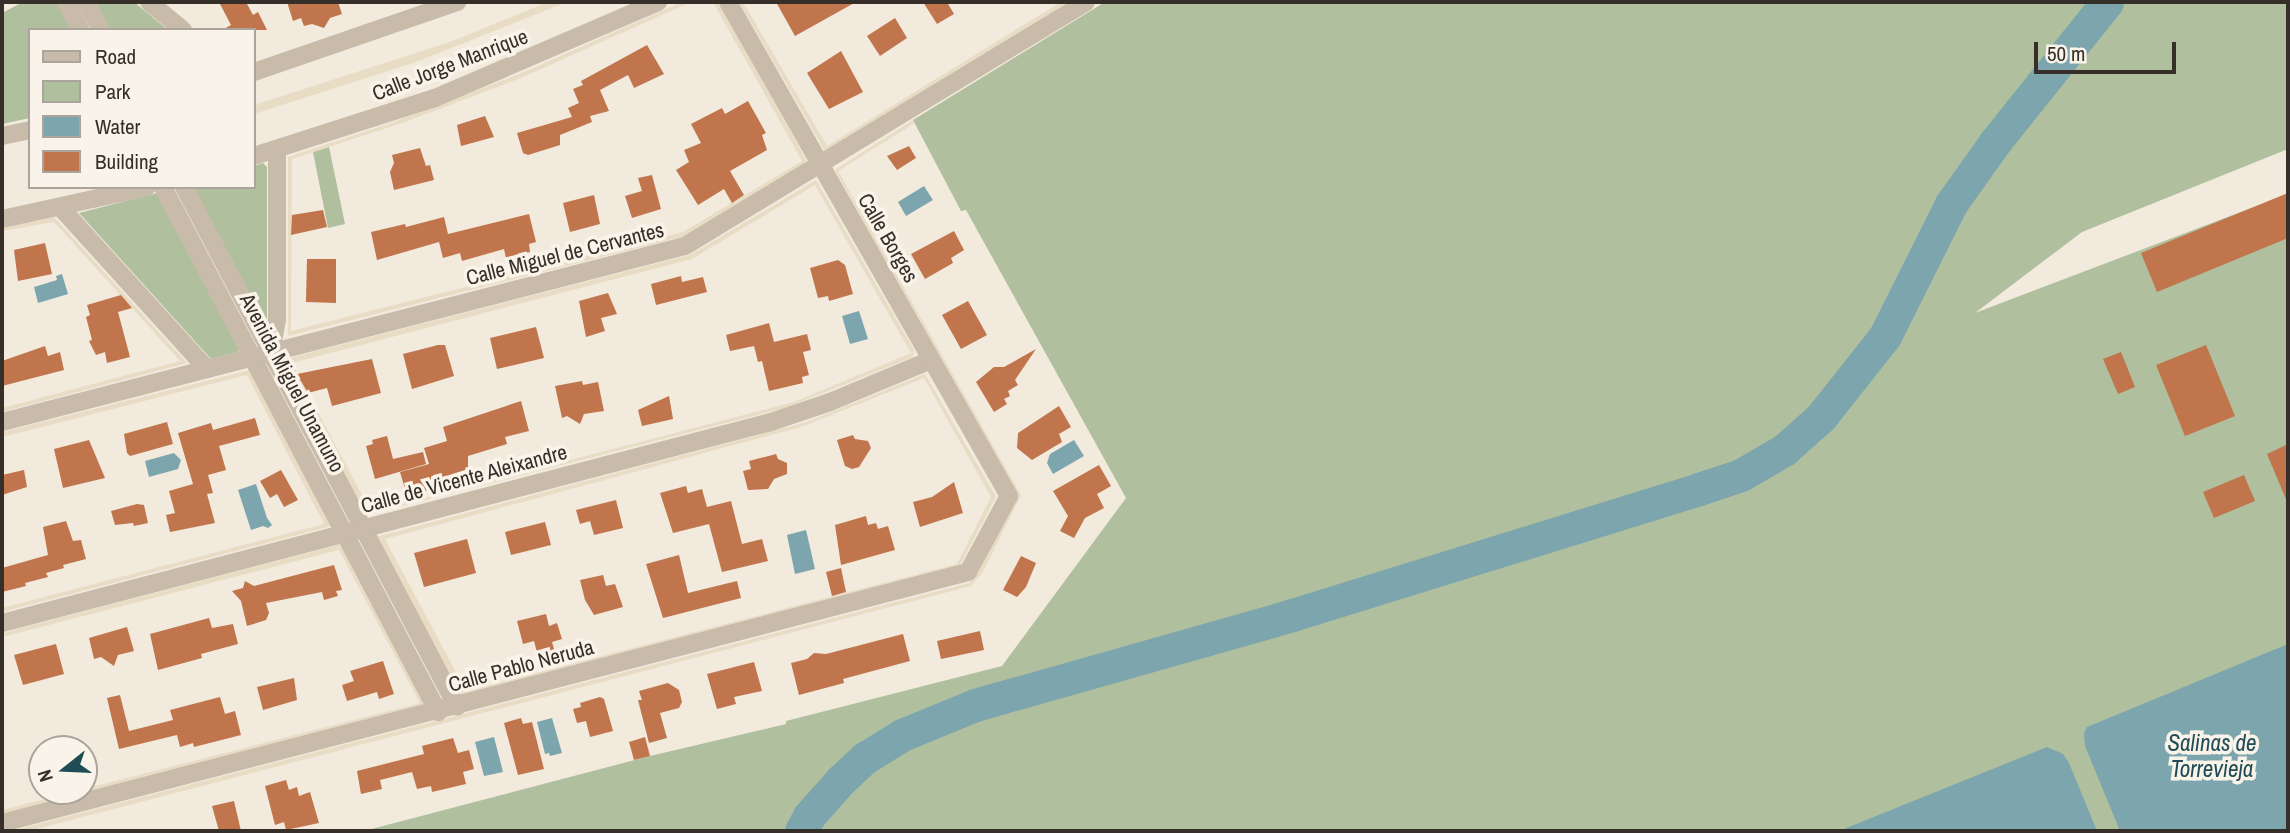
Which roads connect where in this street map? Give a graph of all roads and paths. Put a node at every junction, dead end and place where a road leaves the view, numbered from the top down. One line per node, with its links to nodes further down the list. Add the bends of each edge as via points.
1 (66, 2): 8 (street)
2 (86, 2): 9 (street)
3 (149, 2): 10 (street)
4 (457, 2): 11 (street)
5 (658, 2): 14 (street, Calle Jorge Manrique, via 435,98)
6 (728, 2): 16 (street, Calle Borges)
7 (1086, 2): 16 (street, Calle Miguel de Cervantes)
8 (79, 28)
9 (100, 28)
10 (181, 28)
11 (256, 71)
12 (28, 130): 13 (street)
13 (2, 136)
14 (277, 149): 15 (street, Calle Jorge Manrique); 22 (street, Avenida Miguel Unamuno, via 277,320)
15 (256, 155)
16 (820, 165): 22 (street, Calle Miguel de Cervantes, via 685,247); 24 (street, Calle Borges)
17 (139, 189): 20 (street)
18 (164, 189): 23 (street, Avenida Miguel Unamuno)
19 (185, 189): 22 (street, Avenida Miguel Unamuno)
20 (61, 208): 21 (street); 25 (street)
21 (2, 219)
22 (271, 353): 23 (street, Calle Miguel de Cervantes); 28 (street, Avenida Miguel Unamuno)
23 (253, 358): 25 (street, Calle Miguel de Cervantes); 29 (street, Avenida Miguel Unamuno)
24 (931, 360): 27 (street, Calle Borges); 28 (street, Calle de Vicente Aleixandre, via 771,422)
25 (207, 369): 26 (street, Calle Miguel de Cervantes)
26 (2, 422)
27 (1009, 496): 31 (street, Calle Pablo Neruda, via 968,572)
28 (362, 529): 29 (street, Calle de Vicente Aleixandre); 31 (street, Avenida Miguel Unamuno)
29 (344, 533): 30 (street, Calle de Vicente Aleixandre); 32 (street, Avenida Miguel Unamuno)
30 (2, 623)
31 (457, 707): 32 (street, Calle Pablo Neruda)
32 (438, 712): 33 (street, Calle Pablo Neruda)
33 (2, 823)

